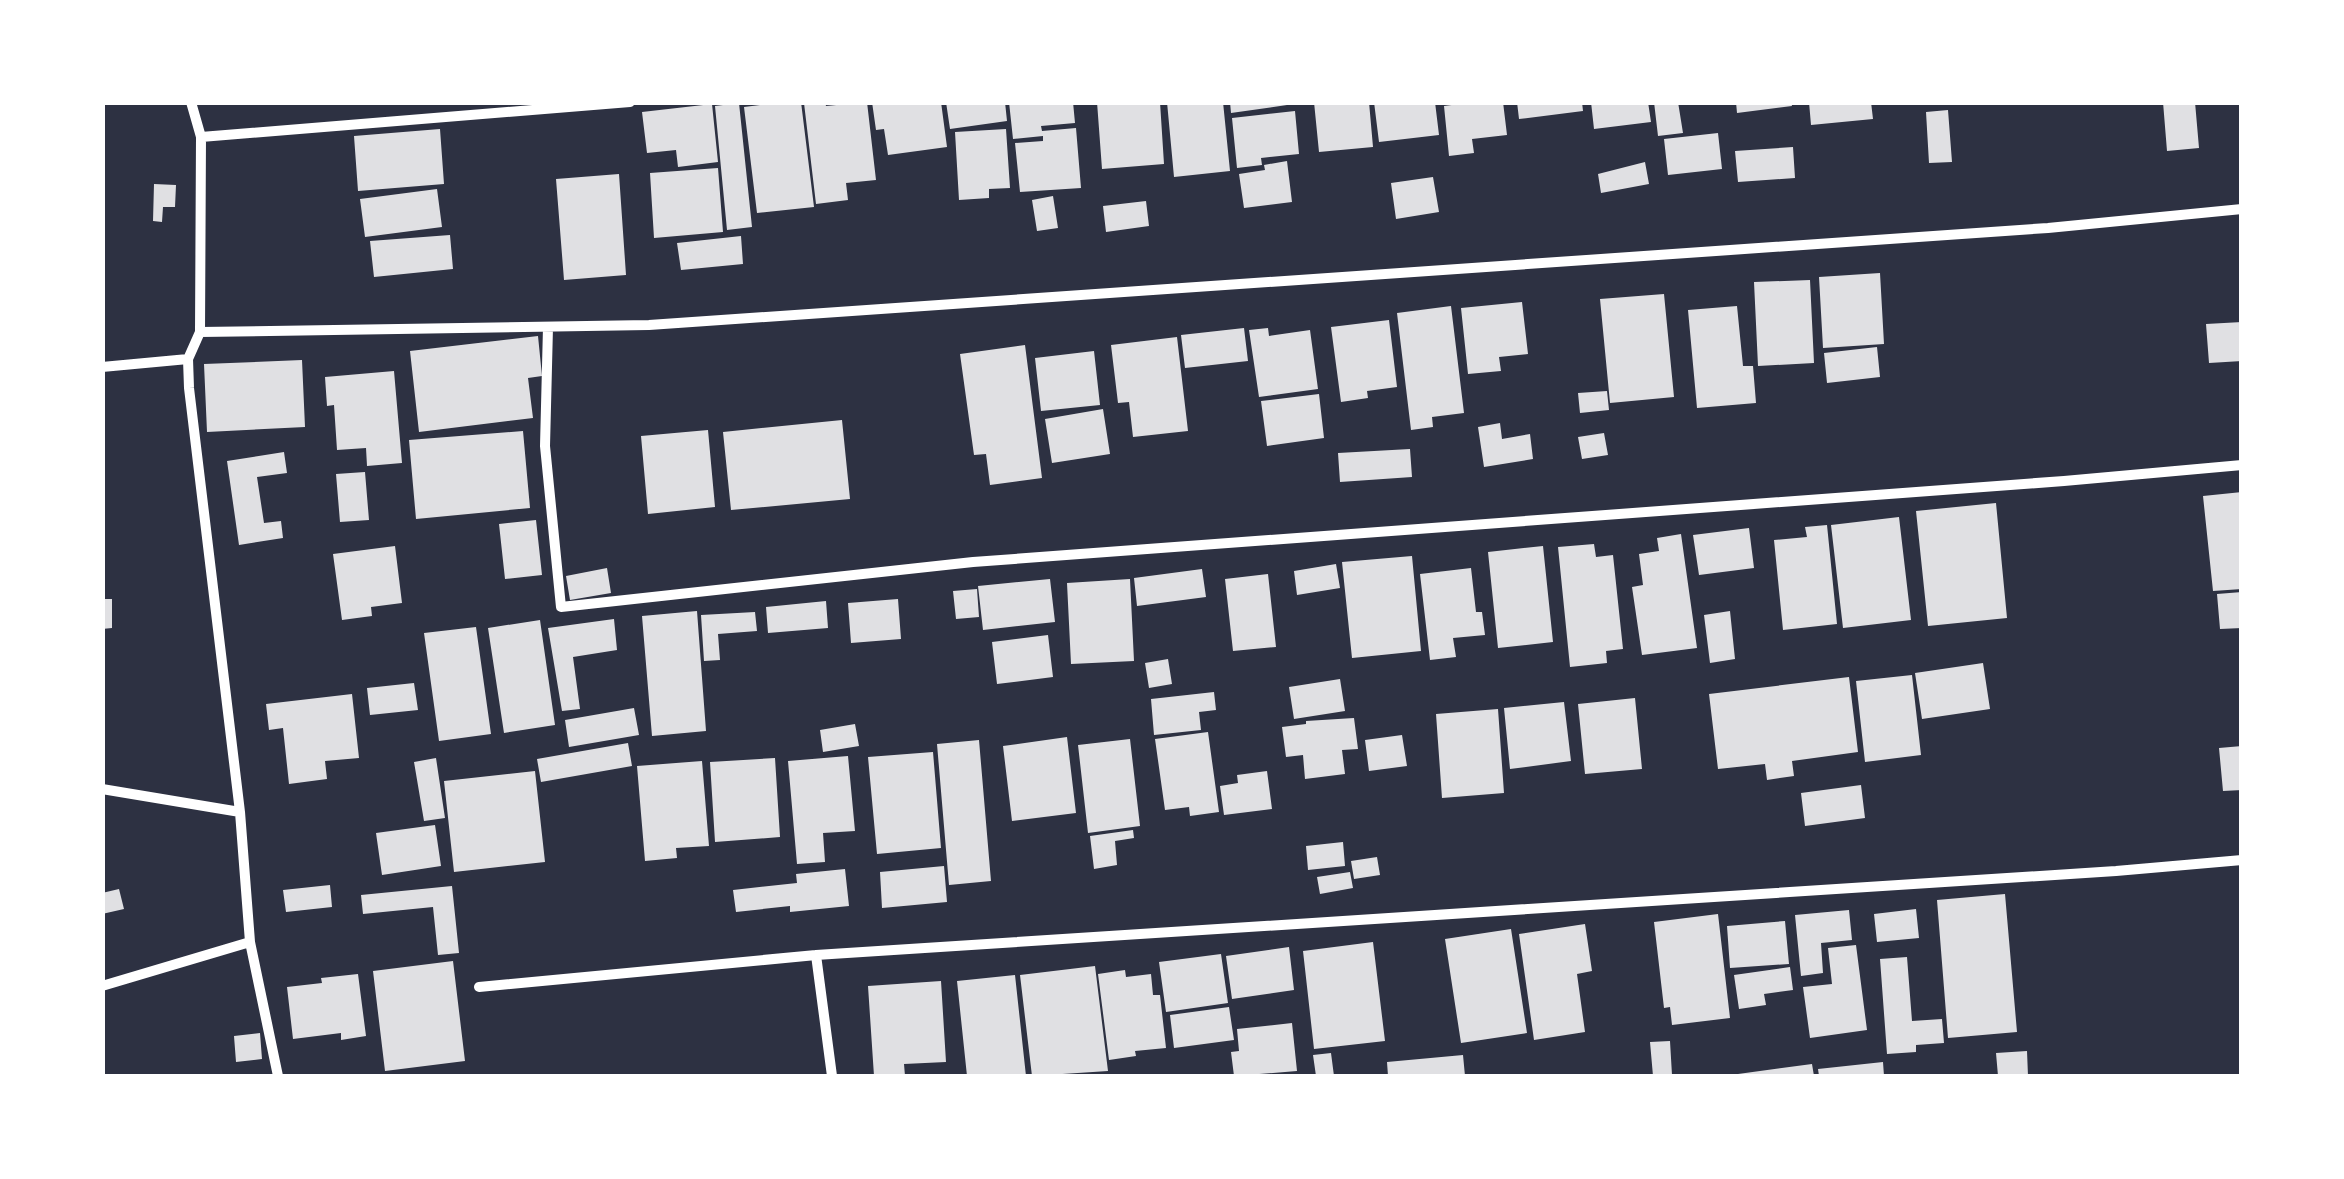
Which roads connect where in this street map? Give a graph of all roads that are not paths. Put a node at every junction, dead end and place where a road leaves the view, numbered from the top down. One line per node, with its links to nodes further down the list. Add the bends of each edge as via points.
1 (191, 102): 3 (street)
2 (630, 102): 3 (street)
3 (201, 138): 6 (street)
4 (2242, 209): 5 (street, via 1930,237 649,325)
5 (548, 326): 6 (street); 9 (street, via 544,446 560,607 974,562)
6 (200, 332): 7 (street)
7 (188, 359): 8 (street); 11 (street)
8 (102, 367)
9 (2242, 465)
10 (102, 789): 11 (street)
11 (240, 812): 13 (street)
12 (2242, 860): 14 (street)
13 (250, 942): 15 (street); 17 (street)
14 (816, 954): 16 (street); 18 (street)
15 (102, 986)
16 (480, 988)
17 (278, 1076)
18 (832, 1076)

